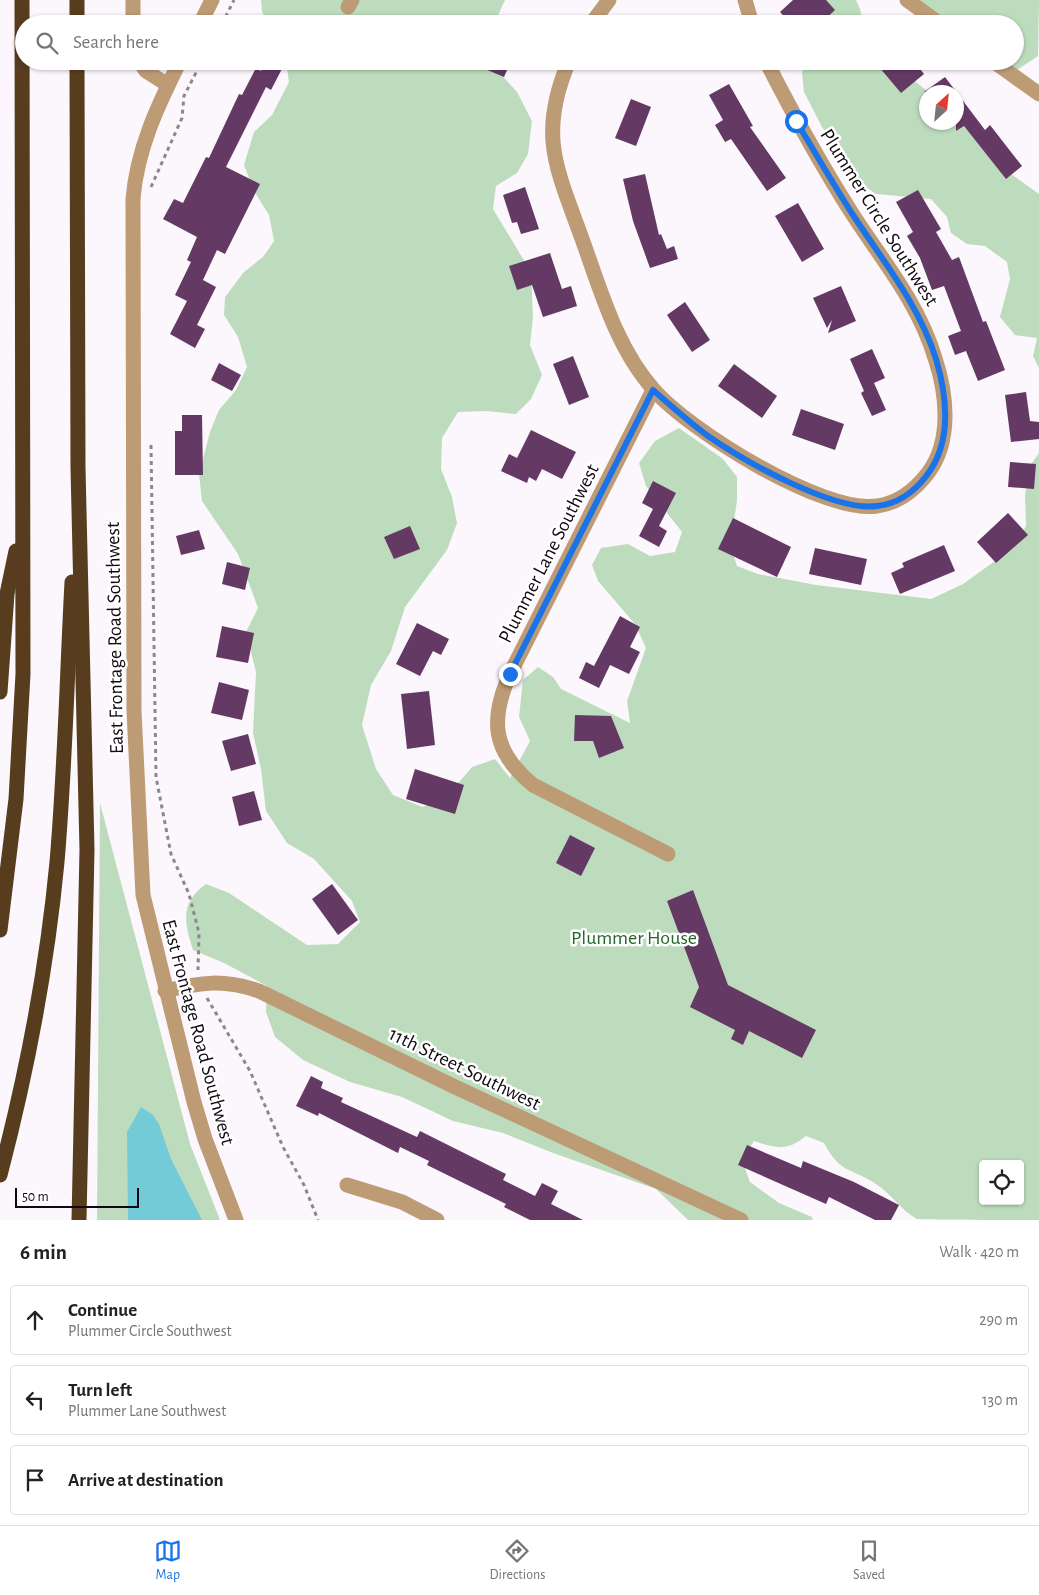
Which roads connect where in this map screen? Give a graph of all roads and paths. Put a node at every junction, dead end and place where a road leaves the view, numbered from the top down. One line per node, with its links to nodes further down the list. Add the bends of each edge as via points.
1 (22, 0): 9 (highway)
2 (77, 0): 10 (highway)
3 (133, 0): 11 (street)
4 (212, 0): 12 (street)
5 (234, 0): 13 (path)
6 (609, 0): 14 (street)
7 (745, 0): 15 (street)
8 (907, 0): 16 (street)
9 (22, 15)
10 (77, 15)
11 (133, 15)
12 (204, 15)
13 (226, 15)
14 (598, 15)
15 (749, 15)
16 (928, 15)
17 (22, 70): 31 (highway)
18 (77, 70): 30 (highway)
19 (145, 70): 25 (street)
20 (176, 70): 25 (street, East Frontage Road Southwest)
21 (197, 70): 27 (path, via 184,96 182,118)
22 (565, 70): 28 (street, Plummer Circle Southwest, via 552,117 556,168 614,325)
23 (770, 70): 28 (street, Plummer Circle Southwest, via 796,121 925,328 936,360 945,407 946,424 936,459 923,480 897,500 864,507 836,502 771,473 710,437)
24 (1006, 70): 26 (street)
25 (168, 85): 36 (street, East Frontage Road Southwest, via 144,140 133,198 134,711 138,824 143,895)
26 (1039, 94)
27 (149, 192)
28 (653, 390): 33 (street, Plummer Lane Southwest, via 510,674 496,717 504,753 533,785)
29 (151, 442): 35 (path, via 156,777 171,854 189,894 199,933)
30 (78, 468): 37 (highway, via 57,861 41,987 19,1103); 39 (highway, via 88,850)
31 (22, 525): 32 (highway, via 7,594); 34 (highway, via 21,737)
32 (0, 692)
33 (668, 854)
34 (0, 930)
35 (197, 983): 36 (street, 11th Street Southwest); 41 (path, via 250,1071); 43 (street, 11th Street Southwest, via 241,985 282,1001 453,1086)
36 (165, 991): 40 (street, East Frontage Road Southwest, via 205,1139)
37 (0, 1174)
38 (347, 1185): 42 (street, via 402,1202)
39 (79, 1220)
40 (236, 1220)
41 (318, 1220)
42 (437, 1220)
43 (741, 1220)

